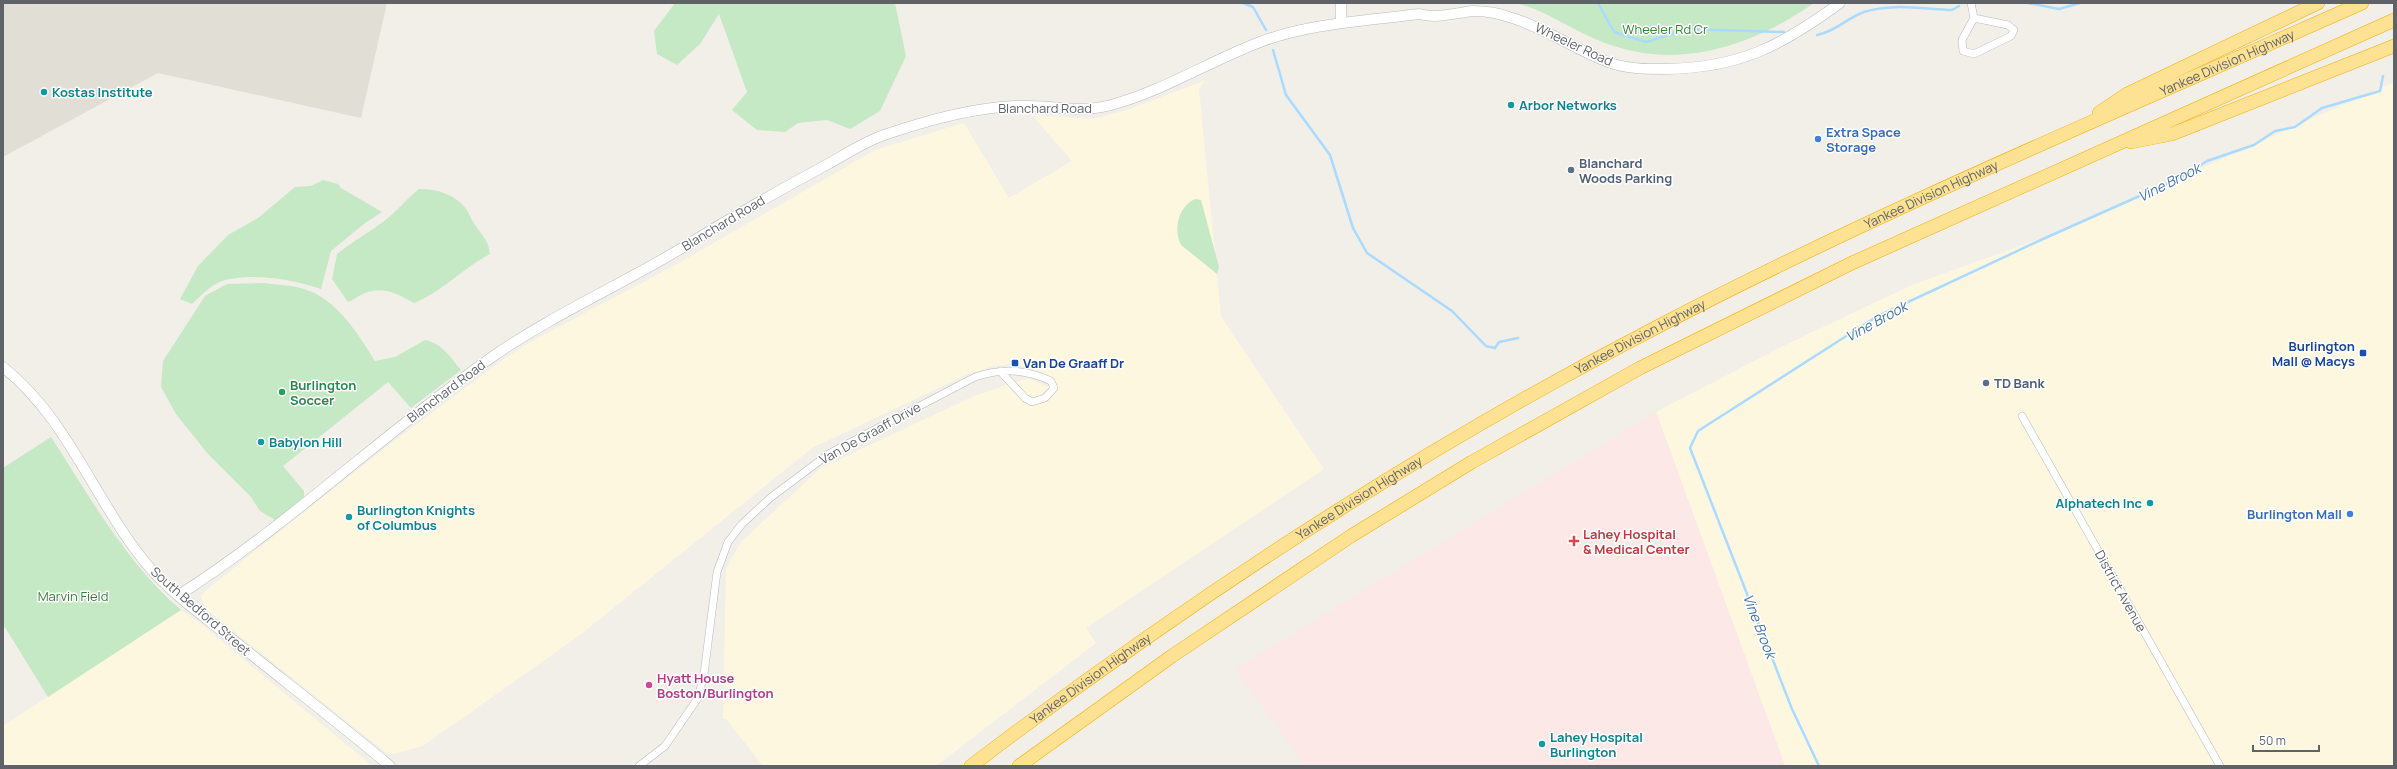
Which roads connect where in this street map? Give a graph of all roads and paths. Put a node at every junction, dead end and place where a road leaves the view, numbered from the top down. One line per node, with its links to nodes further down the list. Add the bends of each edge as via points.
1 (1341, 3): 9 (main road)
2 (1840, 3): 9 (main road, Wheeler Road, via 1808,27 1755,54 1710,67 1684,69 1655,69 1610,63 1524,22 1490,12 1474,11 1427,17 1419,14)
3 (1971, 3): 7 (street)
4 (2301, 3): 11 (highway)
5 (2318, 3): 11 (highway)
6 (2362, 3): 14 (highway, Yankee Division Highway)
7 (1974, 18): 7 (street, via 1962,40 1963,51 1974,54 2011,36 2014,30 2008,25)
8 (2394, 20): 15 (highway, Yankee Division Highway)
9 (1341, 23): 19 (main road, Blanchard Road, via 1308,28 1257,43 1139,95 1103,107 1074,110 1028,106 985,109 917,125 866,143 782,188 658,262 515,342 402,424 260,540)
10 (2394, 40): 13 (highway)
11 (2239, 41): 14 (highway, via 2127,94)
12 (2394, 46): 13 (highway)
13 (2345, 65): 15 (highway, via 2172,134)
14 (2071, 133): 22 (highway, Yankee Division Highway, via 1928,195 1792,259 1656,327 1489,419 1394,474 1218,587)
15 (2108, 147): 23 (highway, Yankee Division Highway, via 1852,263 1565,408 1345,540 1172,656)
16 (3, 367): 19 (main road, South Bedford Street, via 44,409 134,547 160,578)
17 (1000, 371): 17 (street, Van De Graaff Drive, via 1024,398 1032,402 1045,398 1054,388 1051,381 1032,373 1018,370); 21 (street, Van De Graaff Drive, via 974,377 830,453 770,498 742,524 728,542 716,572 704,674 698,698 665,746)
18 (2022, 416): 24 (street, District Avenue)
19 (180, 595): 20 (main road, South Bedford Street)
20 (390, 766)
21 (639, 766)
22 (971, 766)
23 (1020, 766)
24 (2220, 766)

